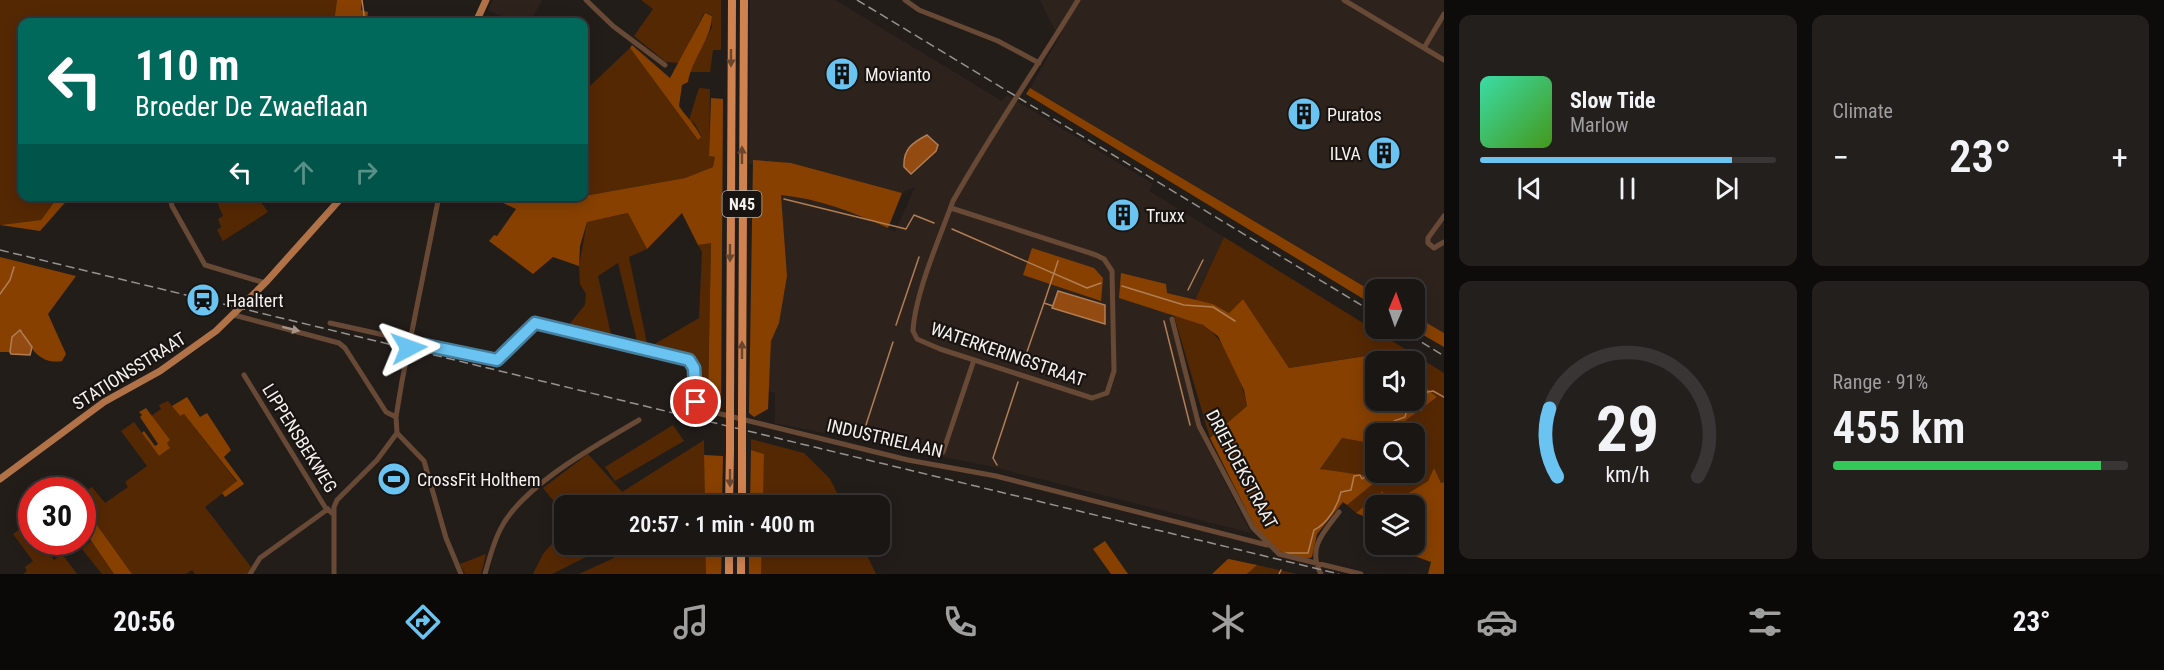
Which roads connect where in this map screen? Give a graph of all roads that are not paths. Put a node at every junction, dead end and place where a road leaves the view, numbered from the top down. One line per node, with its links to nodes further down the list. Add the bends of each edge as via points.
1 (486, 0): 9 (main road)
2 (586, 0): 13 (street)
3 (732, 0): 34 (highway, N45, one-way to 34, bridge)
4 (744, 0): 35 (highway, N45, one-way to 4, bridge)
5 (905, 0): 12 (street, via 919,10 998,41)
6 (1078, 0): 12 (street)
7 (1344, 0): 10 (street)
8 (1444, 14): 10 (street)
9 (478, 18)
10 (1424, 48): 11 (street)
11 (1444, 60)
12 (1039, 63): 17 (street, WATERKERINGSTRAAT, via 1021,86)
13 (665, 65)
14 (171, 201): 20 (street, via 200,261 209,268)
15 (339, 201): 20 (main road, STATIONSSTRAAT)
16 (438, 201): 24 (street)
17 (951, 208): 25 (street, WATERKERINGSTRAAT, via 932,259 913,331 924,343); 25 (street, WATERKERINGSTRAAT, via 1096,255 1112,271 1114,371 1107,393 1092,398)
18 (1444, 216): 19 (street, via 1428,238 1434,248)
19 (1444, 242)
20 (265, 283): 21 (main road, STATIONSSTRAAT)
21 (234, 315): 27 (street, one-way to 27, via 339,343 386,412); 31 (main road, STATIONSSTRAAT, via 189,352 104,402)
22 (1172, 319): 39 (street, DRIEHOEKSTRAAT, via 1199,426 1253,528)
23 (330, 322): 24 (street)
24 (410, 342): 27 (street); 39 (street, INDUSTRIELAAN, via 497,360 535,323 689,360 694,368 696,402 700,408 908,460 1007,479)
25 (974, 360): 30 (street)
26 (244, 375): 36 (street, LIPPENSBEKWEG)
27 (396, 417): 29 (street)
28 (639, 420): 46 (street, via 550,476 511,513 500,529)
29 (397, 433): 38 (street, via 377,460 337,500); 45 (street, via 424,461 446,538)
30 (943, 452)
31 (19, 464): 32 (main road, STATIONSSTRAAT); 33 (main road, STATIONSSTRAAT)
32 (0, 474)
33 (0, 480)
34 (729, 495)
35 (742, 495)
36 (328, 509): 38 (street, LIPPENSBEKWEG); 43 (street, via 260,558)
37 (1339, 513): 42 (street, via 1317,540)
38 (334, 515): 44 (street)
39 (1267, 545): 42 (street, DRIEHOEKSTRAAT, via 1285,556)
40 (729, 555): 47 (highway)
41 (741, 555): 48 (highway)
42 (1316, 563): 49 (street); 50 (street, DRIEHOEKSTRAAT)
43 (250, 574)
44 (334, 574)
45 (461, 574)
46 (485, 574)
47 (729, 574)
48 (741, 574)
49 (1321, 574)
50 (1361, 574)

